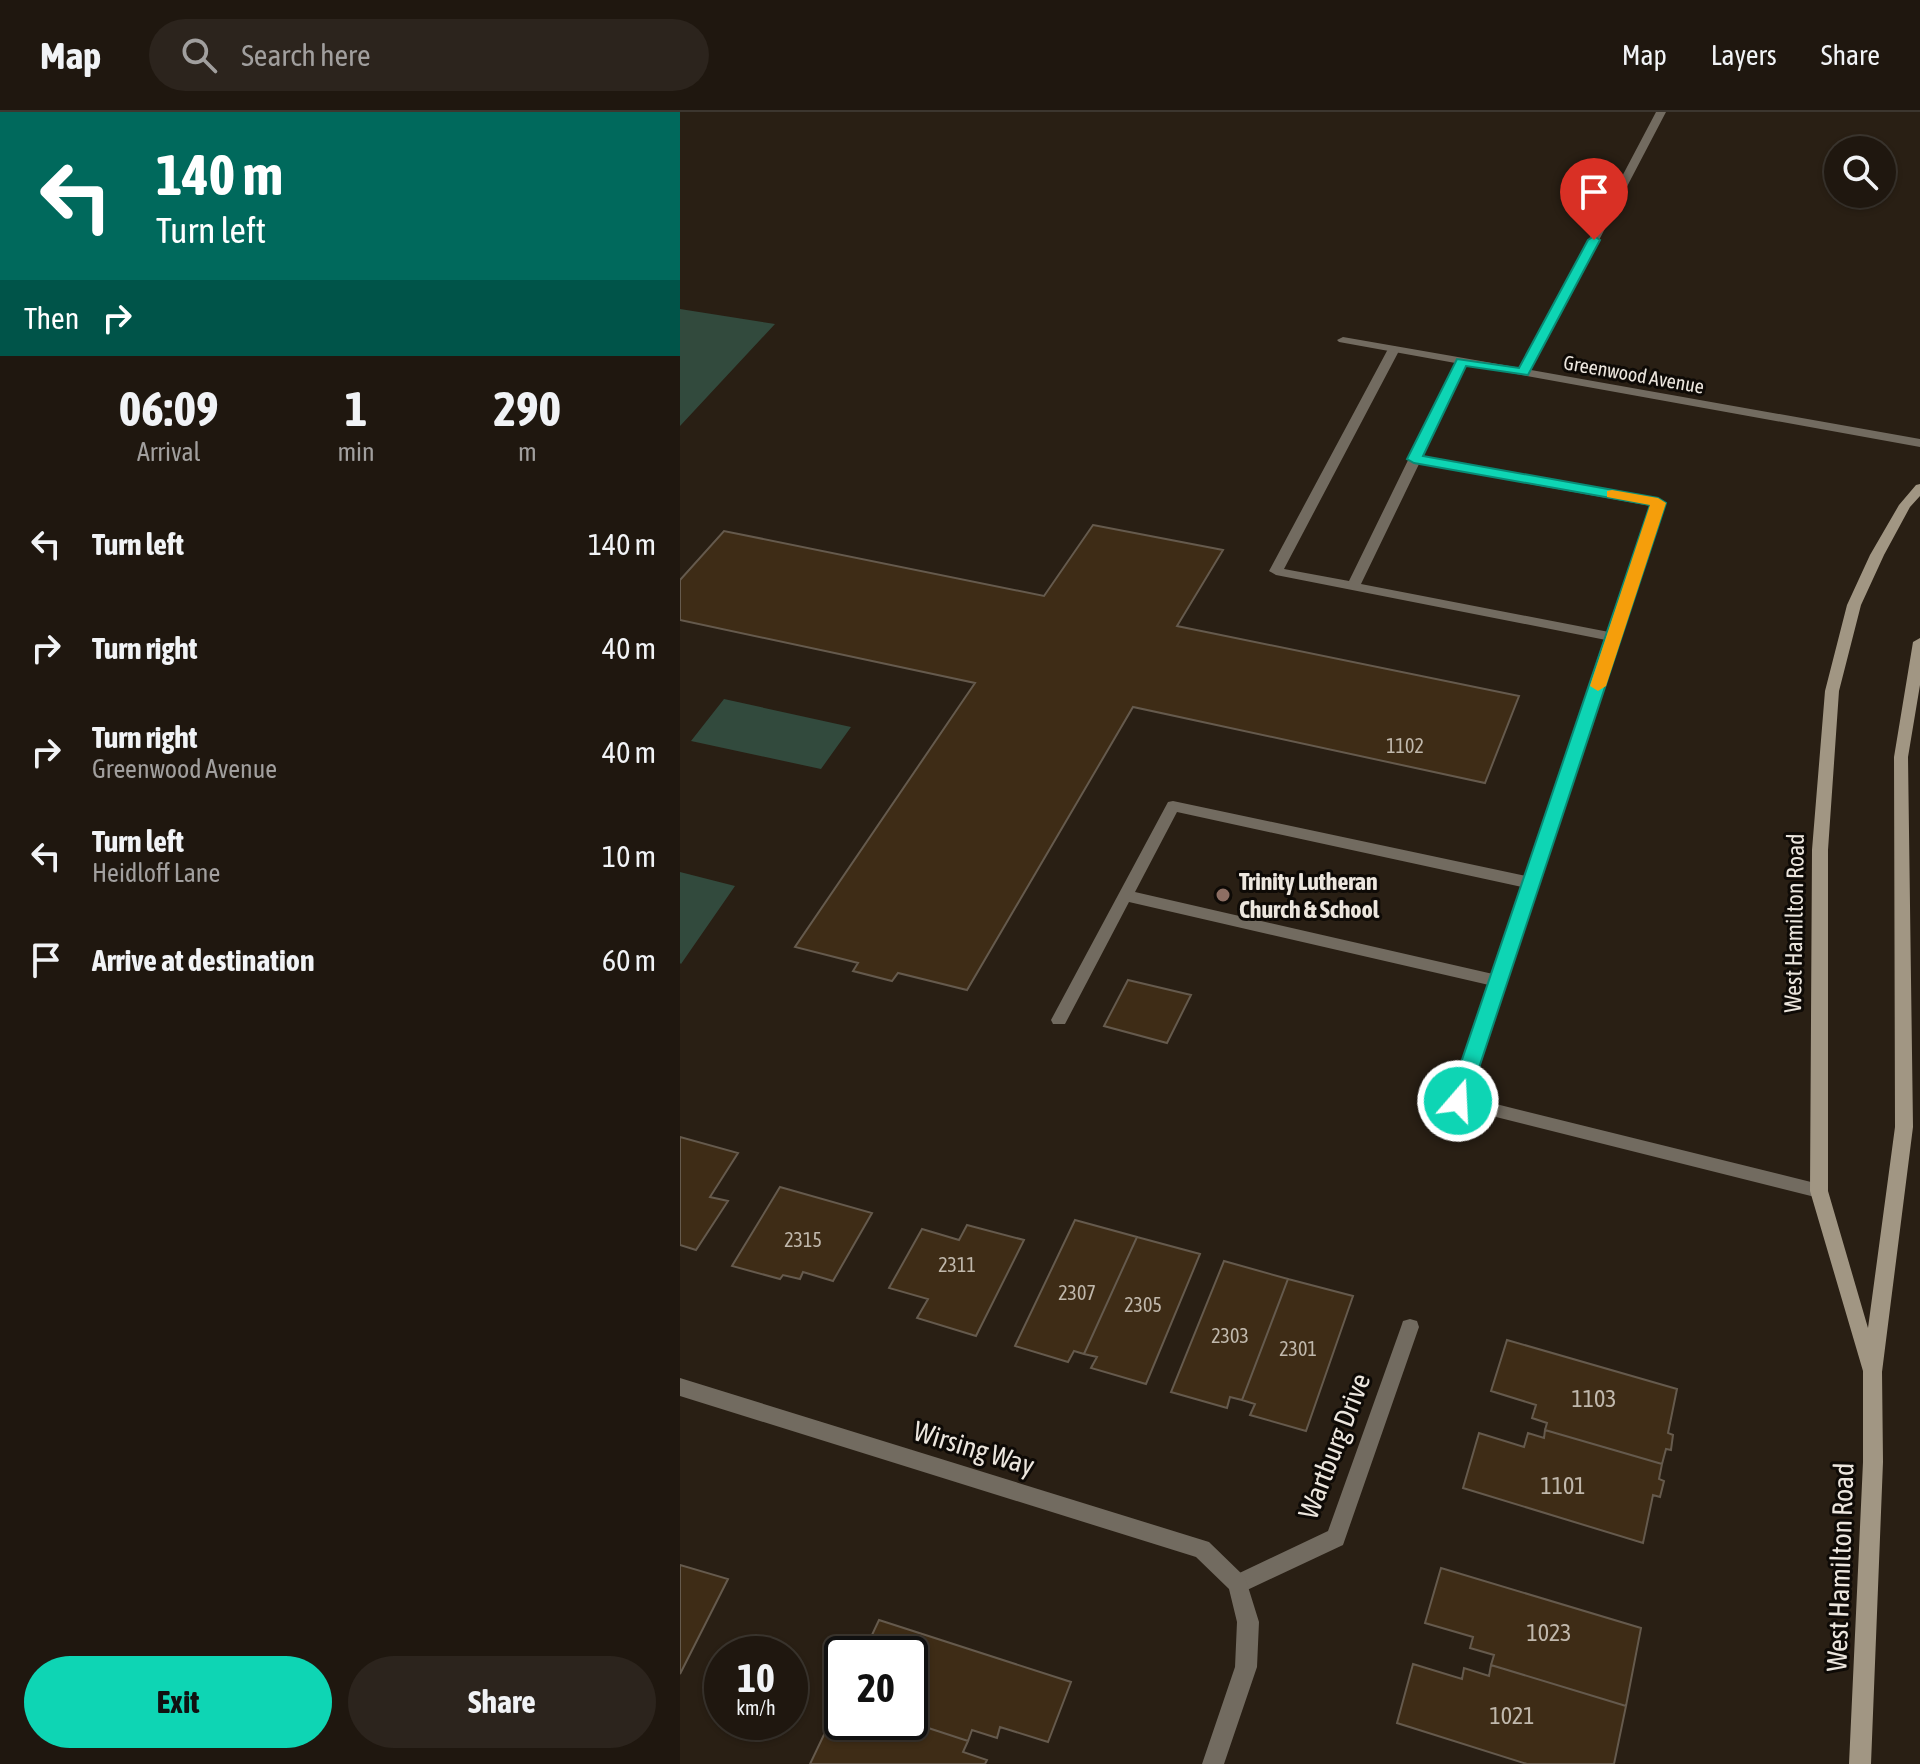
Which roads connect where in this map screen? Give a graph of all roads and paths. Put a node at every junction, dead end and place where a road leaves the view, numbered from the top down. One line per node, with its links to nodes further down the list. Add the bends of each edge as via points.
1 (1661, 112): 5 (street)
2 (1343, 340): 3 (street, Greenwood Avenue)
3 (1394, 349): 4 (street, Greenwood Avenue); 9 (street, via 1276,571)
4 (1462, 362): 5 (street, Greenwood Avenue); 7 (street)
5 (1524, 373): 6 (street, Greenwood Avenue)
6 (1920, 443)
7 (1414, 459): 9 (street); 10 (street, via 1658,503)
8 (1920, 488): 16 (main road, West Hamilton Road, via 1905,505 1854,605 1832,691 1820,850)
9 (1353, 586): 10 (street)
10 (1614, 637): 12 (street)
11 (1920, 642): 18 (main road, West Hamilton Road, via 1901,757 1904,1127)
12 (1531, 883): 13 (street, via 1173,806); 14 (street)
13 (1125, 895): 14 (street); 15 (street)
14 (1498, 981): 16 (street, via 1458,1101)
15 (1059, 1020)
16 (1819, 1191): 18 (main road, West Hamilton Road)
17 (1410, 1327): 20 (street, Wartburg Drive, via 1336,1538)
18 (1872, 1372): 22 (main road, West Hamilton Road)
19 (680, 1387): 20 (street, Wirsing Way, via 1202,1549)
20 (1238, 1584): 21 (street, via 1248,1622 1246,1667)
21 (1213, 1764)
22 (1860, 1764)

